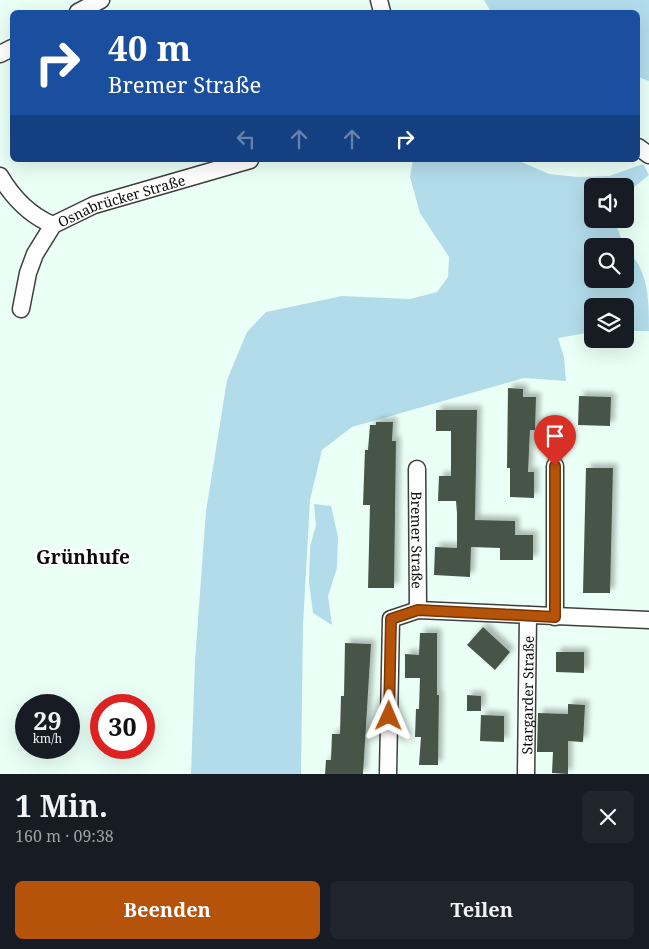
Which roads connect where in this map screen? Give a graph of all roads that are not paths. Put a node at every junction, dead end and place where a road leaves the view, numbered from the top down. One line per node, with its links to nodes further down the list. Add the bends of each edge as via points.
1 (101, 0): 2 (street)
2 (82, 10)
3 (243, 162): 5 (street, Osnabrücker Straße, via 94,204)
4 (0, 176): 5 (street, via 21,204 39,220)
5 (53, 225): 6 (street, Osnabrücker Straße, via 32,264)
6 (21, 310)
7 (555, 466): 11 (street)
8 (417, 469): 9 (street, Bremer Straße)
9 (418, 610): 10 (street); 13 (street, via 391,619)
10 (528, 615): 11 (street); 14 (street, Stargarder Straße)
11 (555, 617): 12 (street)
12 (649, 620)
13 (388, 774)
14 (526, 774)

